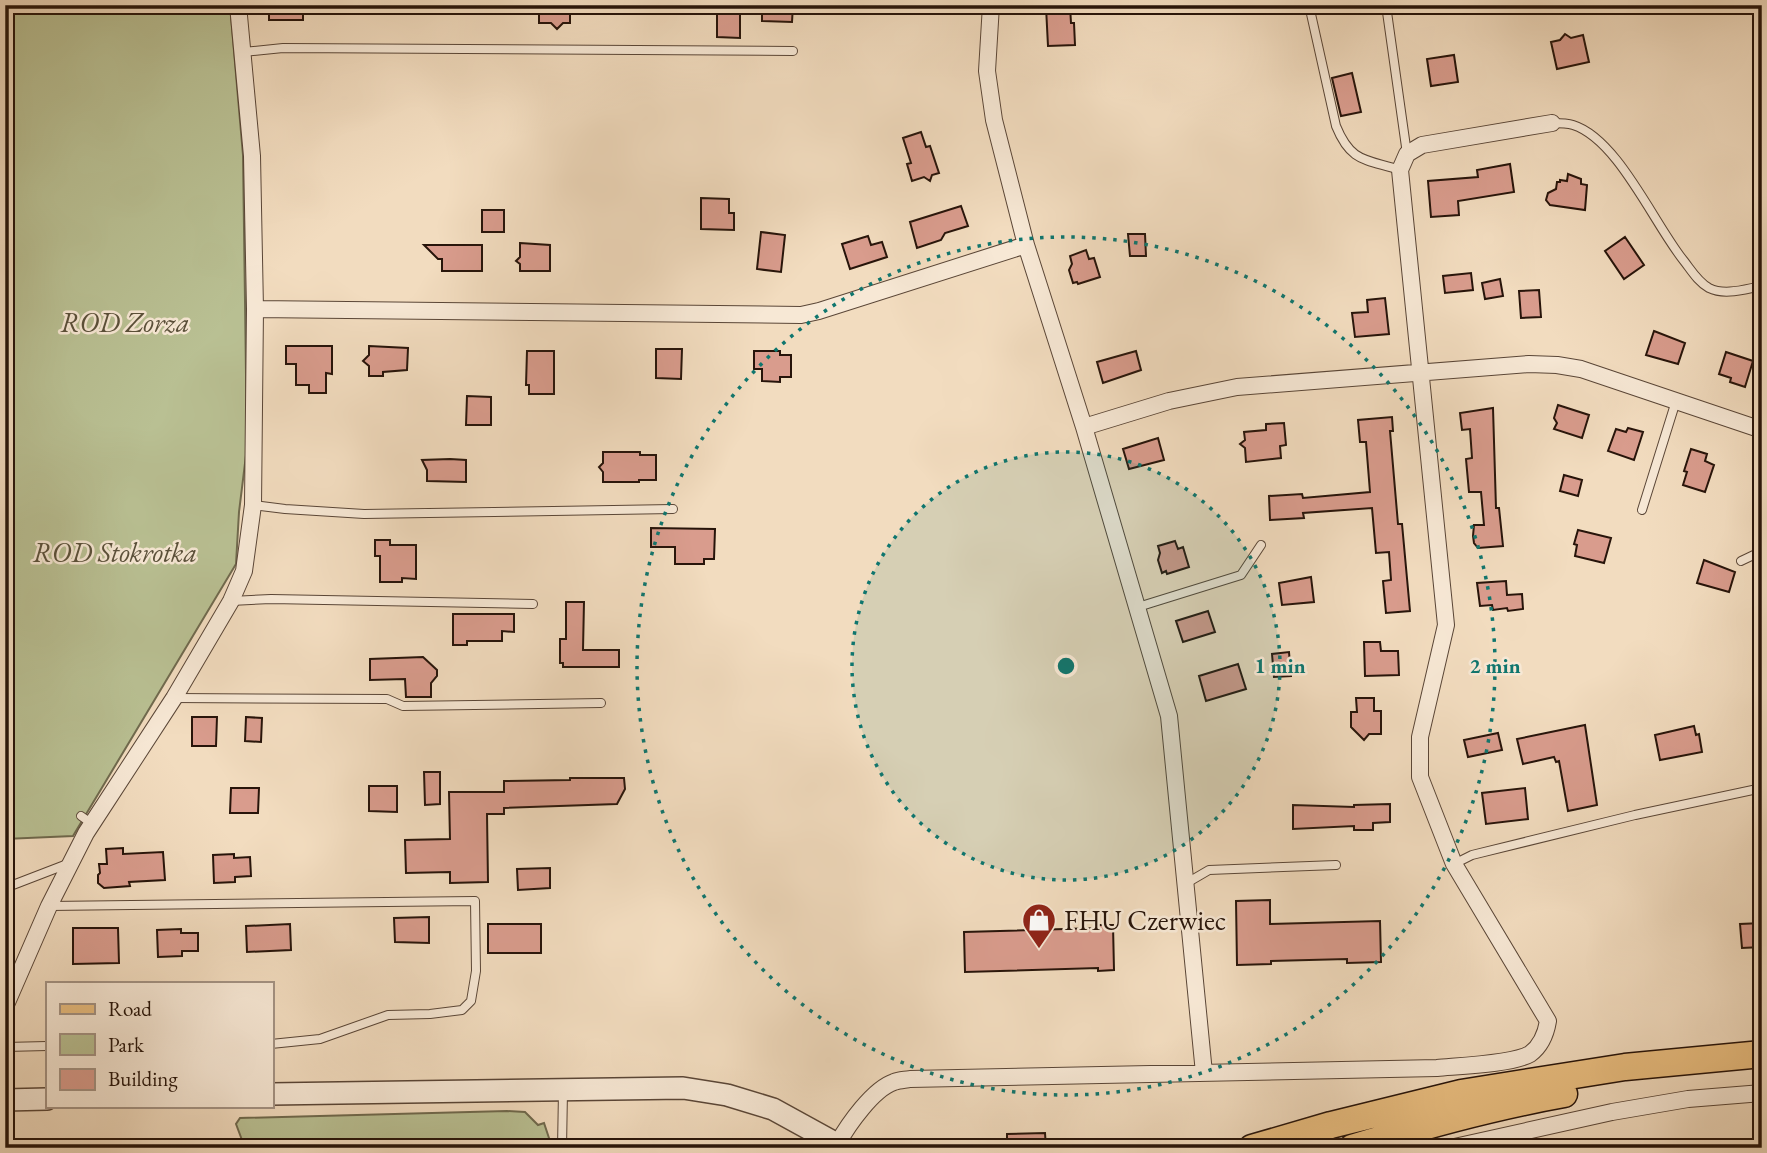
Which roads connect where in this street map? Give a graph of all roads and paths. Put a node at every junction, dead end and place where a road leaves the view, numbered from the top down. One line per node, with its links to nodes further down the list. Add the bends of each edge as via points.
1 (238, 5): 6 (street)
2 (991, 5): 10 (street, via 987,71 994,120)
3 (1309, 5): 9 (lane, via 1344,146 1354,156)
4 (1386, 5): 8 (lane)
5 (793, 51): 6 (lane, via 284,48)
6 (243, 52): 12 (street, via 252,156)
7 (1552, 123): 8 (street, via 1422,145); 11 (lane, via 1573,124 1593,135 1621,165 1679,255 1709,288 1723,292)
8 (1407, 154): 9 (street)
9 (1400, 170): 13 (street)
10 (1026, 245): 12 (street, via 801,315); 15 (street)
11 (1762, 286)
12 (256, 309): 18 (street)
13 (1421, 373): 14 (street, via 1557,365); 15 (street, via 1237,387 1169,401); 30 (street, via 1446,625 1420,737 1420,777)
14 (1676, 401): 16 (street); 19 (lane)
15 (1084, 427): 25 (street)
16 (1762, 430)
17 (673, 509): 18 (lane, via 364,514)
18 (248, 510): 23 (street, via 244,571)
19 (1642, 510)
20 (1261, 545): 25 (lane, via 1241,575)
21 (1762, 551): 22 (lane)
22 (1741, 561)
23 (231, 601): 24 (lane); 26 (street)
24 (533, 604)
25 (1138, 607): 32 (street, via 1169,716)
26 (174, 698): 27 (lane, via 387,699 403,706); 29 (street, via 86,820)
27 (601, 703)
28 (1762, 788): 30 (lane, via 1472,855)
29 (70, 863): 33 (lane); 34 (street)
30 (1454, 864): 41 (street, via 1548,1021 1545,1036 1530,1054 1497,1063 1437,1068)
31 (1336, 865): 32 (lane, via 1209,870)
32 (1185, 884): 41 (street)
33 (5, 888)
34 (49, 906): 35 (street); 36 (lane, via 475,901 476,971 471,1001 462,1010 388,1015 320,1039)
35 (5, 1007)
36 (273, 1044)
37 (5, 1046): 38 (lane)
38 (46, 1046)
39 (1762, 1054): 49 (main road, via 1625,1067 1461,1093)
40 (1762, 1071): 50 (main road, via 1629,1083 1500,1105)
41 (1204, 1073): 47 (street, via 892,1082 845,1130)
42 (563, 1090): 44 (street); 47 (street, via 683,1088 726,1095 773,1109); 48 (lane)
43 (1762, 1093): 51 (street, via 1612,1112)
44 (273, 1094)
45 (46, 1099): 46 (street)
46 (5, 1100)
47 (841, 1145)
48 (562, 1148)
49 (1252, 1148)
50 (1352, 1148)
51 (1450, 1148)

